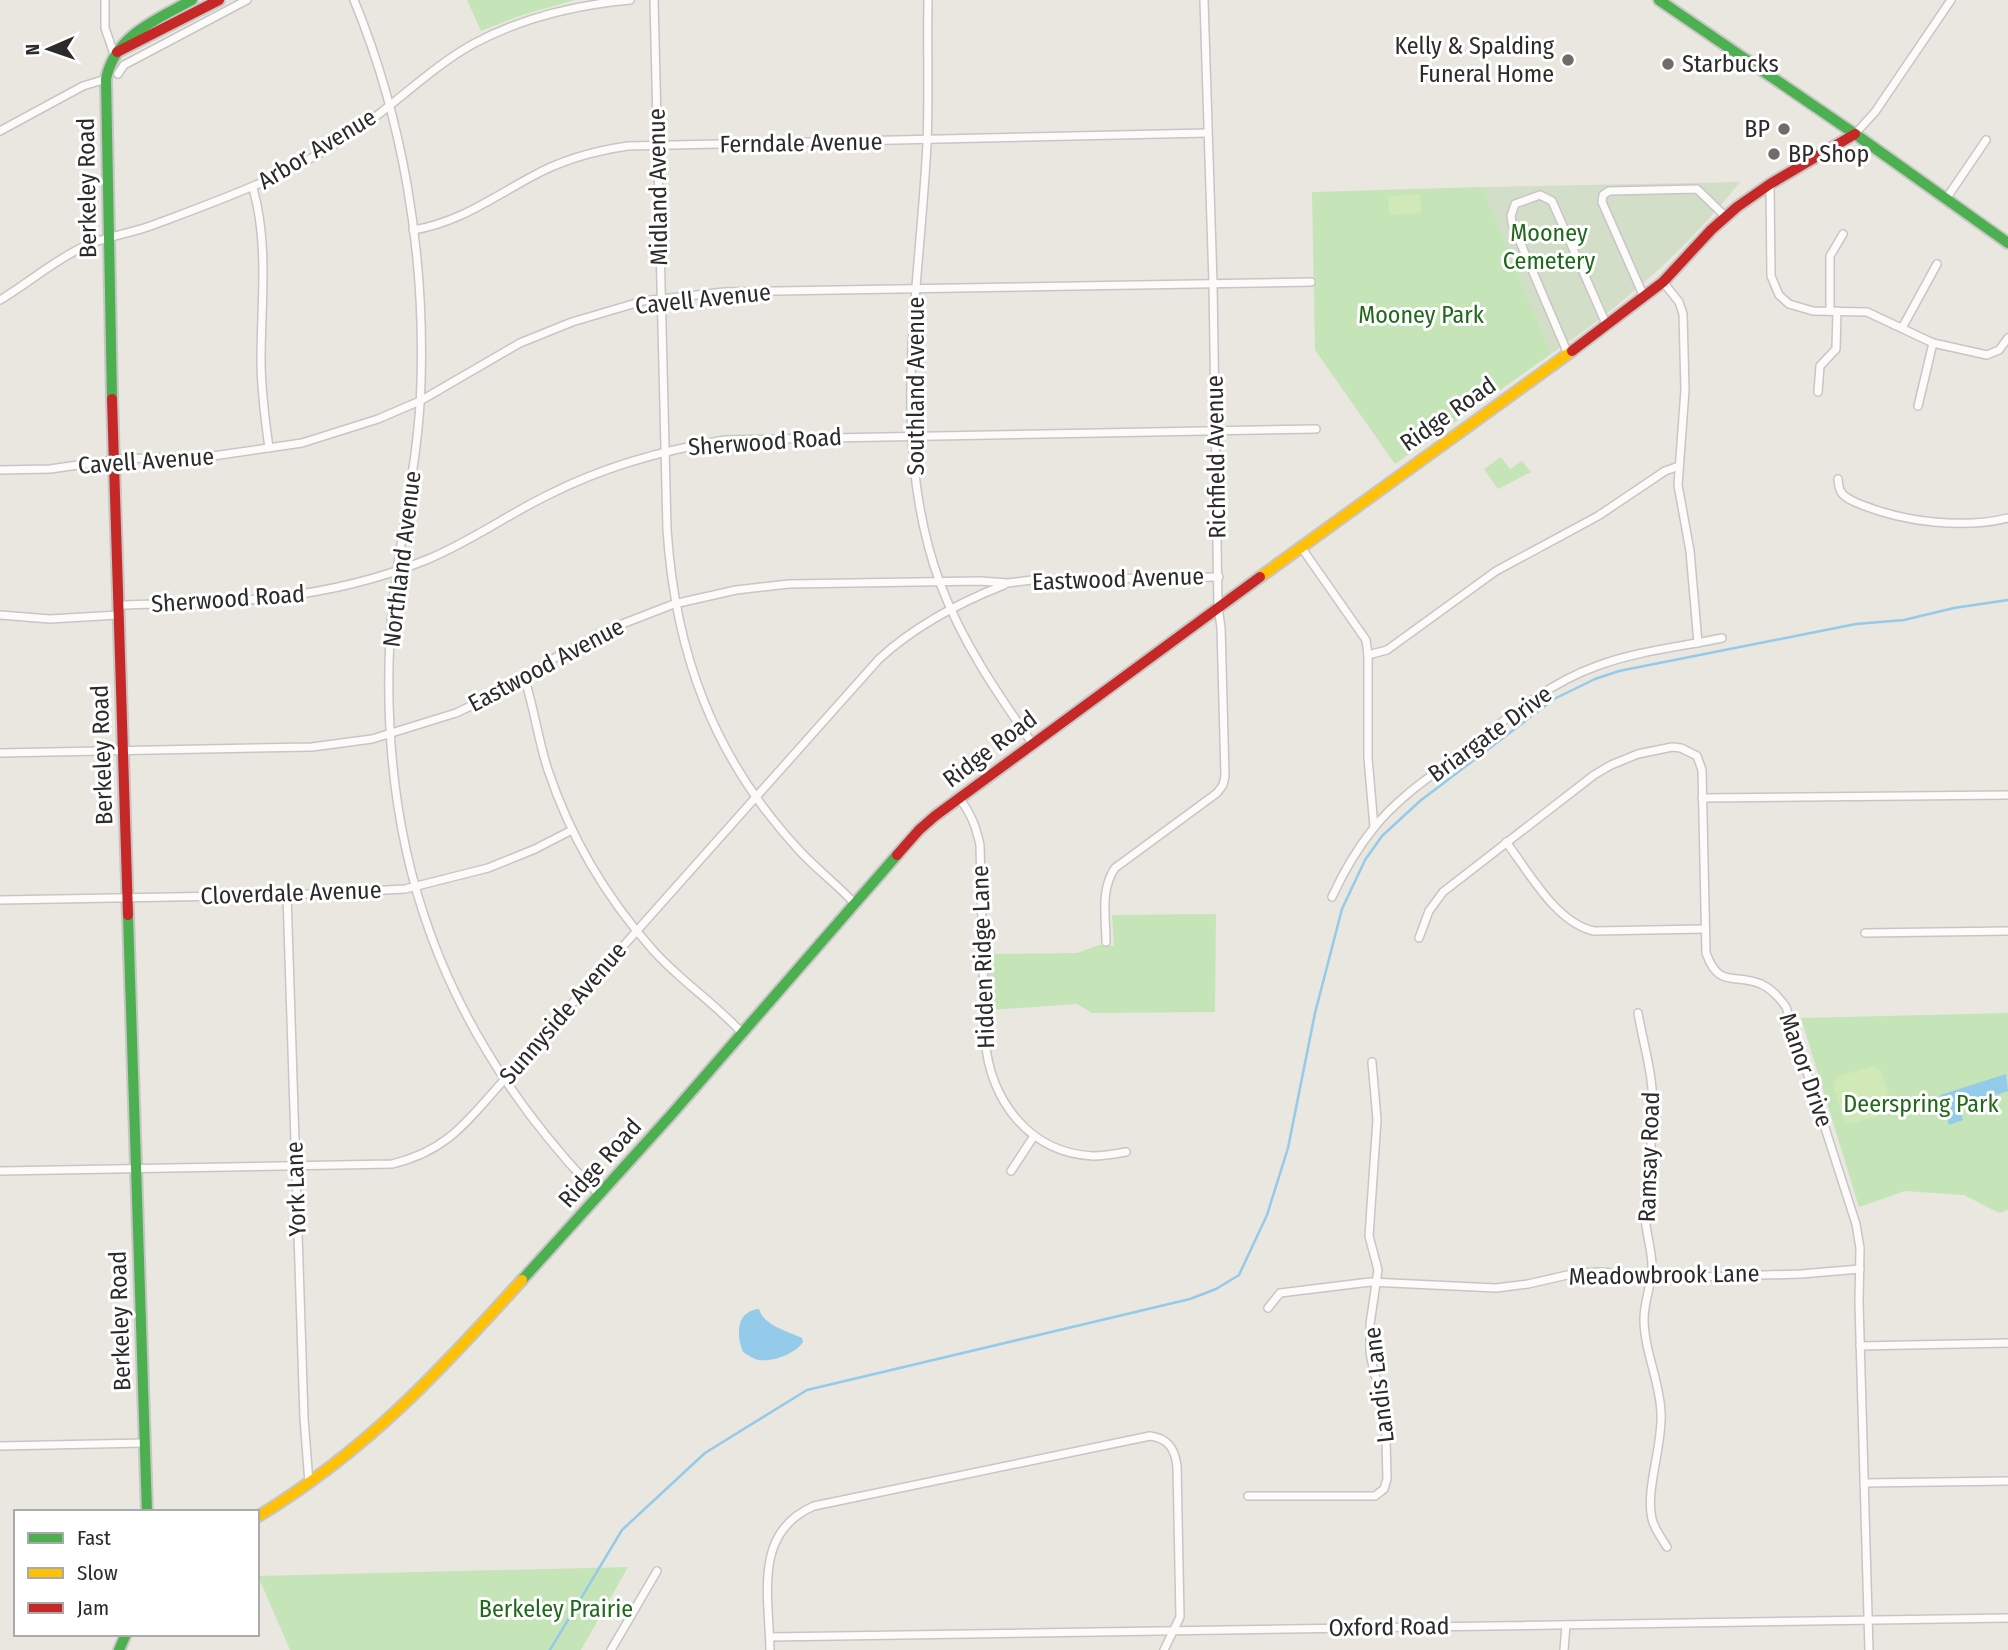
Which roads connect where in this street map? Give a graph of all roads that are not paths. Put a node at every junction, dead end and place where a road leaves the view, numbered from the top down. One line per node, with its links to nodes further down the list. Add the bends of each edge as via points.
1 (105, 0): 12 (street, via 104,28)
2 (192, 0): 12 (street, via 122,42)
3 (219, 0): 12 (street)
4 (247, 0): 13 (street, via 124,65)
5 (354, 0): 15 (street, Northland Avenue)
6 (631, 0): 15 (street, Arbor Avenue, via 562,9 505,28 457,54)
7 (654, 0): 21 (street, Midland Avenue)
8 (928, 0): 20 (street, Southland Avenue)
9 (1204, 0): 17 (street, Richfield Avenue)
10 (1660, 0): 18 (street)
11 (1951, 0): 18 (street)
12 (114, 54): 14 (street, Berkeley Road)
13 (118, 74)
14 (106, 79): 16 (street, via 83,86); 28 (street, Berkeley Road)
15 (389, 105): 23 (street, Arbor Avenue, via 306,161); 26 (street, Northland Avenue)
16 (0, 131)
17 (1207, 133): 20 (street, Ferndale Avenue); 33 (street, Richfield Avenue)
18 (1855, 134): 22 (street, Ridge Road); 24 (street)
19 (1986, 140): 24 (street)
20 (927, 141): 21 (street, Ferndale Avenue); 34 (street, Southland Avenue)
21 (657, 146): 26 (street, Ferndale Avenue, via 606,149 561,162 473,210); 36 (street, Midland Avenue)
22 (1770, 184): 25 (street, Ridge Road); 38 (street, via 1774,287 1789,304 1804,310)
23 (253, 188): 28 (street, Arbor Avenue); 50 (street, via 262,243 261,384)
24 (1947, 199): 29 (street)
25 (1725, 216): 32 (street, Ridge Road); 35 (street, via 1697,189 1609,191 1603,195 1602,202)
26 (413, 230): 45 (street, Northland Avenue, via 420,303)
27 (1843, 234): 38 (street, via 1830,256)
28 (109, 237): 37 (street, Arbor Avenue, via 58,260); 52 (street, Berkeley Road)
29 (2008, 243)
30 (1937, 264): 40 (street)
31 (1311, 282): 33 (street, Cavell Avenue)
32 (1663, 282): 35 (street, Ridge Road); 53 (street, via 1683,314 1685,390)
33 (1213, 284): 34 (street, Cavell Avenue); 48 (street, Richfield Avenue)
34 (916, 289): 36 (street, Cavell Avenue, via 724,292); 49 (street, Southland Avenue)
35 (1644, 297): 39 (street, Ridge Road)
36 (660, 298): 45 (street, Cavell Avenue, via 548,331); 51 (street, Midland Avenue)
37 (0, 300)
38 (1833, 311): 40 (street, via 1867,312); 44 (street, via 1836,349 1820,366)
39 (1607, 326): 43 (street, Ridge Road); 43 (street, via 1552,201 1540,195 1515,204 1511,223)
40 (1902, 328): 42 (street)
41 (2008, 338): 42 (street, via 1999,350 1987,355)
42 (1933, 343): 46 (street)
43 (1567, 354): 57 (street, Ridge Road)
44 (1818, 392)
45 (419, 401): 50 (street, Cavell Avenue, via 327,436); 58 (street, Northland Avenue, via 410,496)
46 (1918, 406)
47 (1316, 429): 48 (street, Sherwood Road)
48 (1215, 431): 49 (street, Sherwood Road); 59 (street, Richfield Avenue)
49 (912, 435): 51 (street, Sherwood Road, via 745,438); 60 (street, Southland Avenue, via 921,512)
50 (270, 448): 52 (street, Cavell Avenue, via 213,456)
51 (665, 451): 58 (street, Sherwood Road, via 578,480 469,540); 62 (street, Midland Avenue)
52 (113, 460): 54 (street, Cavell Avenue); 65 (street, Berkeley Road)
53 (1679, 466): 68 (street); 69 (street, via 1496,571 1387,650)
54 (0, 470)
55 (1838, 479): 56 (street, via 1839,489 1848,498 1903,518 1977,522)
56 (2008, 518)
57 (1301, 547): 63 (street, Ridge Road); 69 (street, via 1366,640)
58 (396, 572): 65 (street, Sherwood Road, via 288,598); 71 (street, Northland Avenue, via 390,636)
59 (1219, 576): 61 (street, Eastwood Avenue); 63 (street, Richfield Avenue)
60 (939, 582): 61 (street, Eastwood Avenue); 62 (street, Eastwood Avenue, via 789,584); 64 (street, Southland Avenue)
61 (1008, 583): 64 (street, Sunnyside Avenue)
62 (674, 604): 70 (street, Eastwood Avenue, via 604,631); 76 (street, Midland Avenue, via 709,714)
63 (1218, 608): 72 (street, Ridge Road); 93 (street, Richfield Avenue, via 1223,785 1115,868 1105,890)
64 (950, 609): 72 (street, Southland Avenue, via 996,691); 76 (street, Sunnyside Avenue, via 879,659)
65 (118, 610): 66 (street, Sherwood Road, via 50,619); 73 (street, Berkeley Road)
66 (0, 615)
67 (1722, 638): 68 (street, Briargate Drive)
68 (1698, 643): 79 (street, Briargate Drive, via 1622,658 1555,686 1410,792)
69 (1368, 655): 79 (street, via 1368,758)
70 (524, 677): 71 (street, Eastwood Avenue, via 456,713); 80 (street, via 548,770)
71 (390, 734): 73 (street, Eastwood Avenue, via 312,747); 82 (street, Northland Avenue, via 396,799)
72 (1032, 743): 77 (street, Ridge Road)
73 (123, 751): 74 (street, Eastwood Avenue); 84 (street, Berkeley Road)
74 (0, 754)
75 (2008, 795): 78 (street)
76 (756, 797): 87 (street, Midland Avenue, via 798,849); 89 (street, Sunnyside Avenue)
77 (959, 798): 87 (street, Ridge Road, via 919,830); 98 (street, Hidden Ridge Lane, via 976,825 980,845 987,1063 1008,1108)
78 (1702, 798): 81 (street, Manor Drive, via 1700,761 1691,751 1672,747 1638,754 1594,775); 88 (street, Manor Drive)
79 (1374, 827): 85 (street, Briargate Drive)
80 (572, 830): 82 (street, Cloverdale Avenue, via 505,862); 89 (street)
81 (1506, 842): 88 (street, via 1555,906 1584,929); 92 (street, via 1443,892 1429,911)
82 (414, 887): 83 (street, Cloverdale Avenue); 97 (street, Northland Avenue, via 457,999)
83 (287, 895): 84 (street, Cloverdale Avenue); 100 (street, York Lane)
84 (127, 896): 86 (street, Cloverdale Avenue); 101 (street, Berkeley Road)
85 (1332, 898)
86 (0, 900)
87 (856, 905): 95 (street, Ridge Road)
88 (1705, 929): 105 (street, Manor Drive, via 1706,953 1717,974 1760,984 1780,998 1790,1016 1856,1224)
89 (636, 930): 95 (street); 97 (street, Sunnyside Avenue)
90 (2008, 931): 91 (street)
91 (1864, 933)
92 (1419, 938)
93 (1106, 942)
94 (1638, 1013): 106 (street, Ramsay Road, via 1653,1087 1645,1209)
95 (742, 1033): 104 (street, Ridge Road)
96 (1371, 1062): 107 (street, Landis Lane, via 1377,1139 1369,1236)
97 (504, 1080): 100 (street, Sunnyside Avenue, via 454,1135 423,1155 392,1164); 104 (street, Northland Avenue, via 542,1133)
98 (1034, 1136): 99 (street, Hidden Ridge Lane, via 1078,1154); 103 (street)
99 (1126, 1152)
100 (296, 1166): 101 (street, Sunnyside Avenue); 114 (street, York Lane)
101 (136, 1168): 102 (street, Sunnyside Avenue); 111 (street, Berkeley Road)
102 (0, 1171)
103 (1011, 1171)
104 (600, 1194): 114 (street, Ridge Road, via 407,1404)
105 (1860, 1269): 106 (street, Meadowbrook Lane); 110 (street)
106 (1650, 1277): 107 (street, Meadowbrook Lane, via 1576,1273 1496,1288); 119 (street, Ramsay Road, via 1645,1330 1662,1416 1651,1493 1652,1520)
107 (1377, 1282): 108 (street, Meadowbrook Lane, via 1280,1293); 116 (street, Landis Lane, via 1370,1352 1385,1399 1384,1489 1375,1496)
108 (1268, 1308)
109 (2008, 1343): 110 (street)
110 (1860, 1346): 115 (street)
111 (145, 1443): 112 (street); 117 (street, Berkeley Road)
112 (0, 1446)
113 (2008, 1481): 115 (street)
114 (309, 1483): 118 (street, Ridge Road)
115 (1864, 1483): 122 (street)
116 (1248, 1496)
117 (147, 1510)
118 (259, 1516)
119 (1667, 1547)
120 (657, 1571): 126 (street)
121 (2008, 1618): 122 (street, Oxford Road)
122 (1868, 1620): 123 (street, Oxford Road); 130 (street)
123 (1566, 1625): 124 (street, Oxford Road); 129 (street)
124 (1174, 1630): 125 (street, Oxford Road); 125 (street, via 1180,1617 1176,1455 1166,1440 1147,1436 798,1513 774,1543 769,1557); 128 (street)
125 (770, 1637): 127 (street)
126 (611, 1650)
127 (770, 1650)
128 (1164, 1650)
129 (1564, 1650)
130 (1869, 1650)

